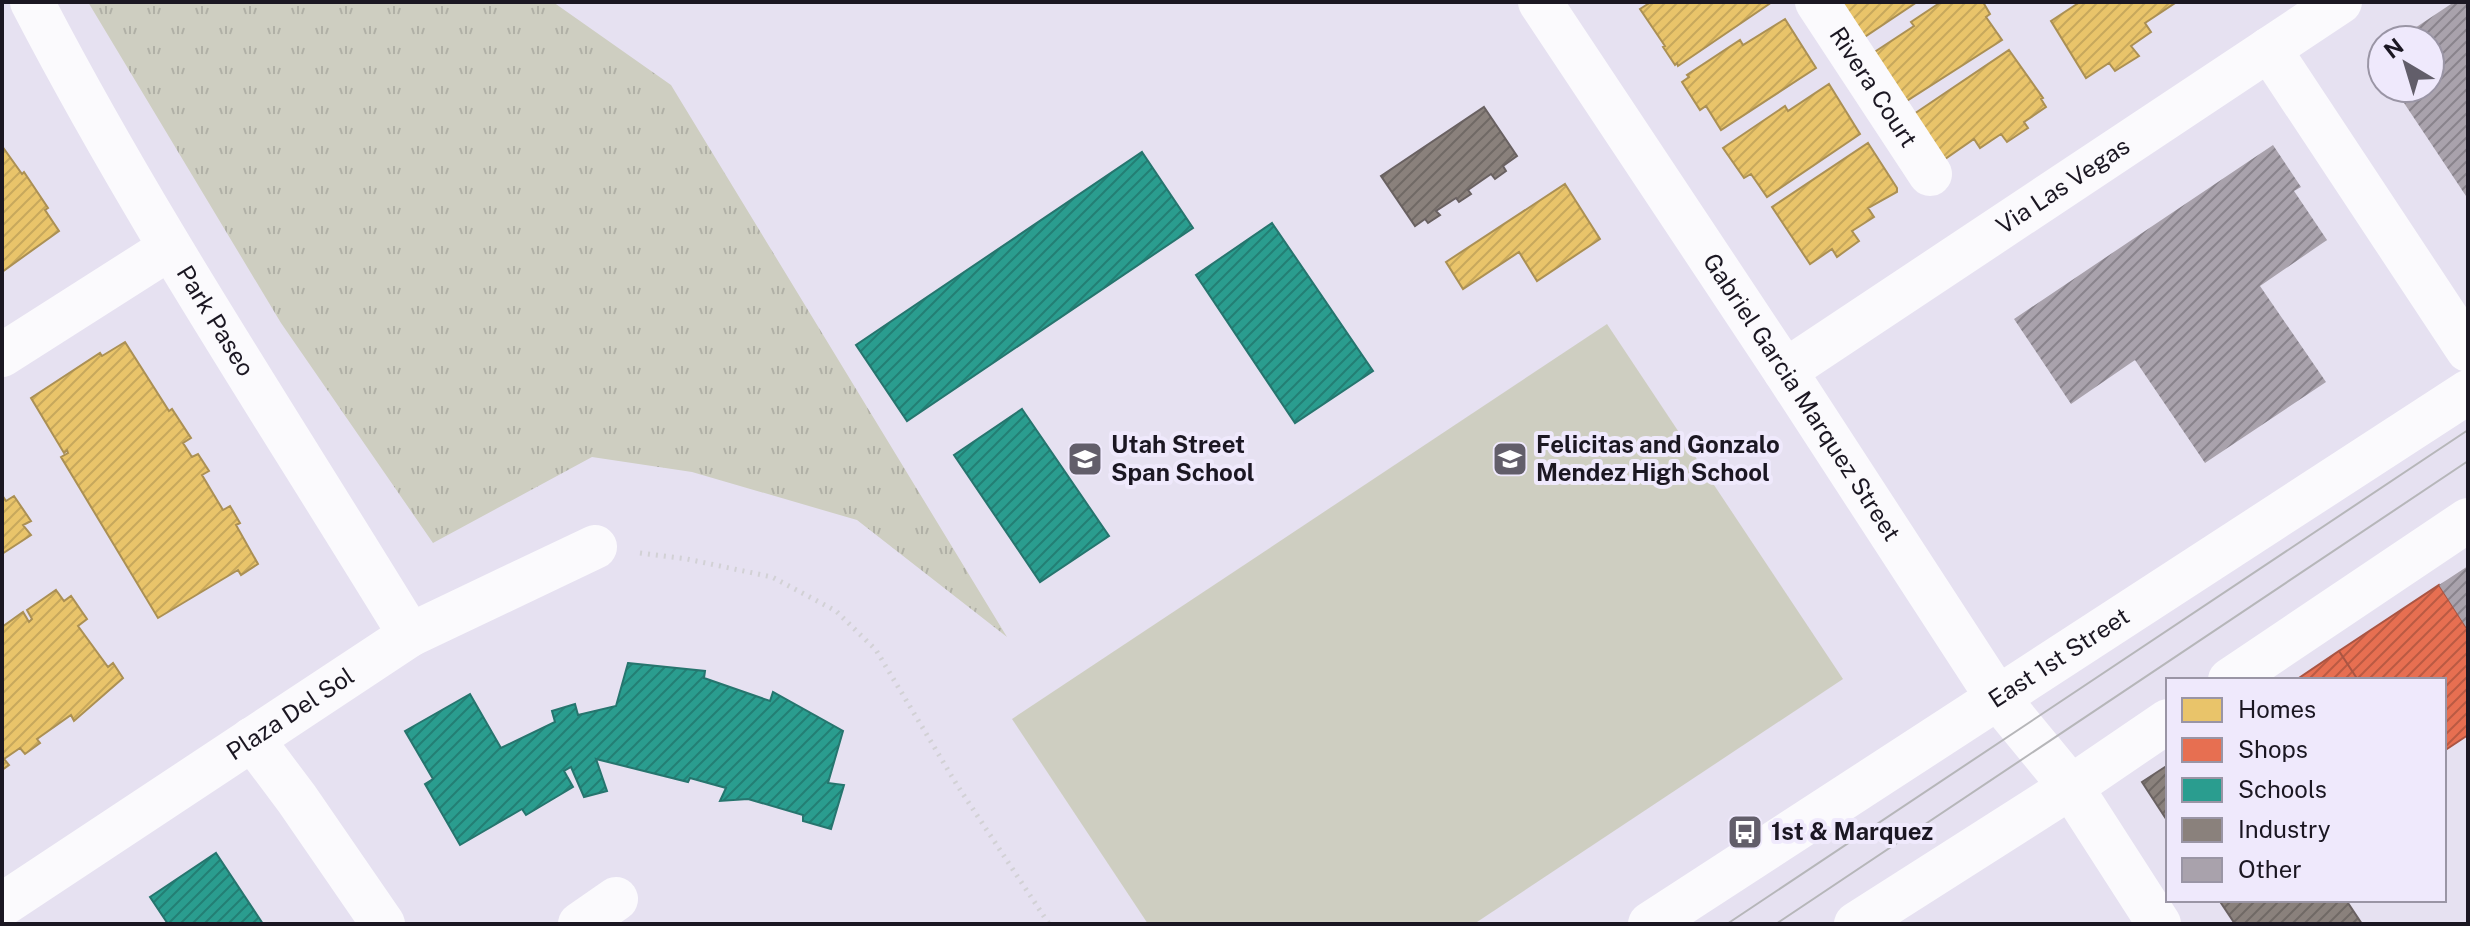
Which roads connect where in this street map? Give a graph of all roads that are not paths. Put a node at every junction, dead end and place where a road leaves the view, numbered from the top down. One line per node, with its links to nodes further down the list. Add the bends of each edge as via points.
1 (32, 2): 7 (street, Park Paseo)
2 (1540, 2): 10 (street, Gabriel Garcia Marquez Street)
3 (1817, 2): 6 (street, Rivera Court)
4 (2340, 2): 5 (street, Via Las Vegas)
5 (2269, 49): 8 (street); 10 (street, Via Las Vegas)
6 (1930, 174)
7 (170, 248): 9 (street); 14 (street, Park Paseo)
8 (2468, 350)
9 (2, 355)
10 (1785, 371): 16 (street, Gabriel Garcia Marquez Street)
11 (2468, 392): 16 (street, East 1st Street)
12 (2468, 520): 15 (street)
13 (595, 547): 14 (street, Plaza Del Sol)
14 (410, 635): 18 (street, Plaza Del Sol)
15 (2233, 678)
16 (1997, 697): 19 (street, Gabriel Garcia Marquez Street); 24 (street, East 1st Street)
17 (2166, 722): 19 (street)
18 (252, 739): 21 (street, Plaza Del Sol); 22 (street)
19 (2071, 787): 25 (street); 26 (street, Gabriel Garcia Marquez Street)
20 (616, 899): 23 (street)
21 (2, 905)
22 (383, 924)
23 (580, 924)
24 (1650, 924)
25 (1856, 924)
26 (2159, 924)

